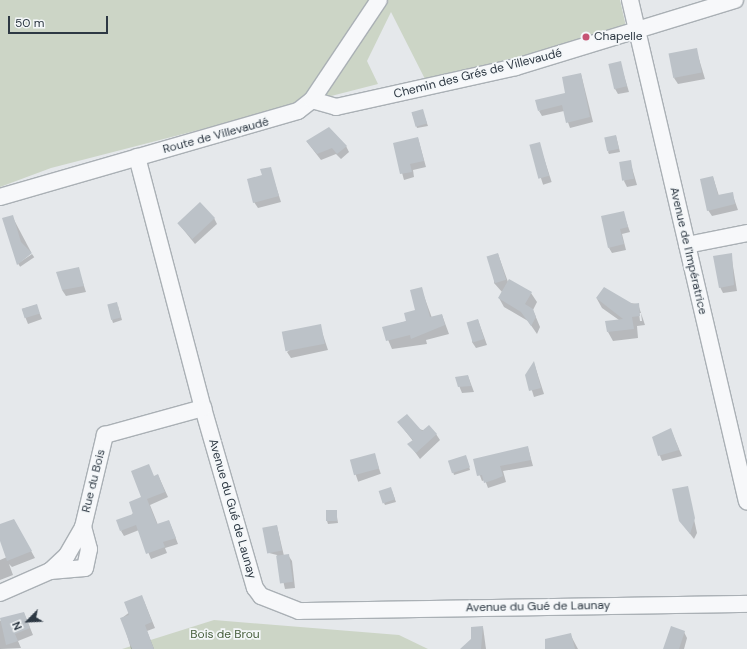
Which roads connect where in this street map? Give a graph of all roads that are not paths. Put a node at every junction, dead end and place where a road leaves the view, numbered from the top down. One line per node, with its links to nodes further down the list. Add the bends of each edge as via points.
1 (379, 0): 5 (street, Route de Villevaudé)
2 (630, 0): 4 (street, Avenue de l'Impératrice)
3 (735, 0): 4 (street, Chemin des Grés de Villevaudé)
4 (638, 32): 5 (street, Chemin des Grés de Villevaudé, via 516,67 336,107); 9 (street, Avenue de l'Impératrice)
5 (312, 100): 6 (street, Route de Villevaudé, via 298,111 280,118)
6 (137, 157): 7 (street, Route de Villevaudé); 10 (street, Avenue du Gué de Launay)
7 (0, 196)
8 (747, 233): 9 (street)
9 (687, 245): 11 (street, Avenue de l'Impératrice)
10 (202, 408): 12 (street, Rue du Bois, via 105,435); 15 (street, Avenue du Gué de Launay, via 255,588 261,596 299,611)
11 (747, 502)
12 (83, 527): 13 (street, Rue du Bois, via 67,554); 13 (street, Rue du Bois, via 88,549 85,568)
13 (50, 571): 14 (street, Rue du Bois)
14 (0, 593)
15 (747, 604)

